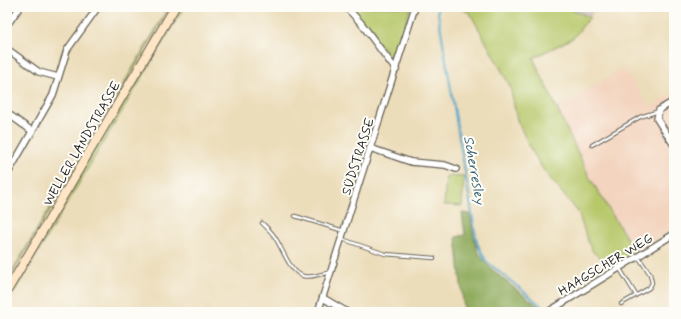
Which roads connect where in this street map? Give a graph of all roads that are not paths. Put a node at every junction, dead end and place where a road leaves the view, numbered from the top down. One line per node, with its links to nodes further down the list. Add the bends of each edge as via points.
1 (20, 7): 6 (street)
2 (98, 7): 9 (street, via 67,50)
3 (174, 7): 28 (main road, WELLER LANDSTRASSE)
4 (346, 7): 8 (street)
5 (415, 7): 8 (street, SÜDSTRASSE)
6 (7, 25)
7 (7, 49): 9 (street, via 39,72)
8 (396, 70): 16 (street, SÜDSTRASSE)
9 (58, 77): 13 (street, via 53,94)
10 (674, 101): 11 (street)
11 (659, 111): 14 (lane, via 640,117); 15 (street, via 657,119)
12 (7, 113): 13 (street)
13 (32, 131): 18 (street)
14 (592, 145)
15 (674, 145)
16 (370, 148): 17 (street, via 412,162 445,165); 21 (street, SÜDSTRASSE)
17 (456, 169)
18 (7, 176)
19 (296, 216): 21 (lane)
20 (262, 223): 27 (lane, via 274,236 300,275 309,277)
21 (345, 231): 23 (street, SÜDSTRASSE)
22 (674, 234): 25 (street, HAAGSCHER WEG)
23 (342, 239): 24 (lane, via 385,254); 27 (street, SÜDSTRASSE)
24 (434, 258)
25 (639, 258): 26 (street, HAAGSCHER WEG); 29 (lane, via 650,274 652,283 649,288)
26 (620, 269): 29 (lane); 34 (street, HAAGSCHER WEG)
27 (331, 273): 30 (street, SÜDSTRASSE)
28 (7, 290)
29 (636, 295): 31 (lane)
30 (323, 298): 32 (street, SÜDSTRASSE); 33 (street)
31 (621, 304)
32 (318, 312)
33 (347, 312)
34 (548, 312)

